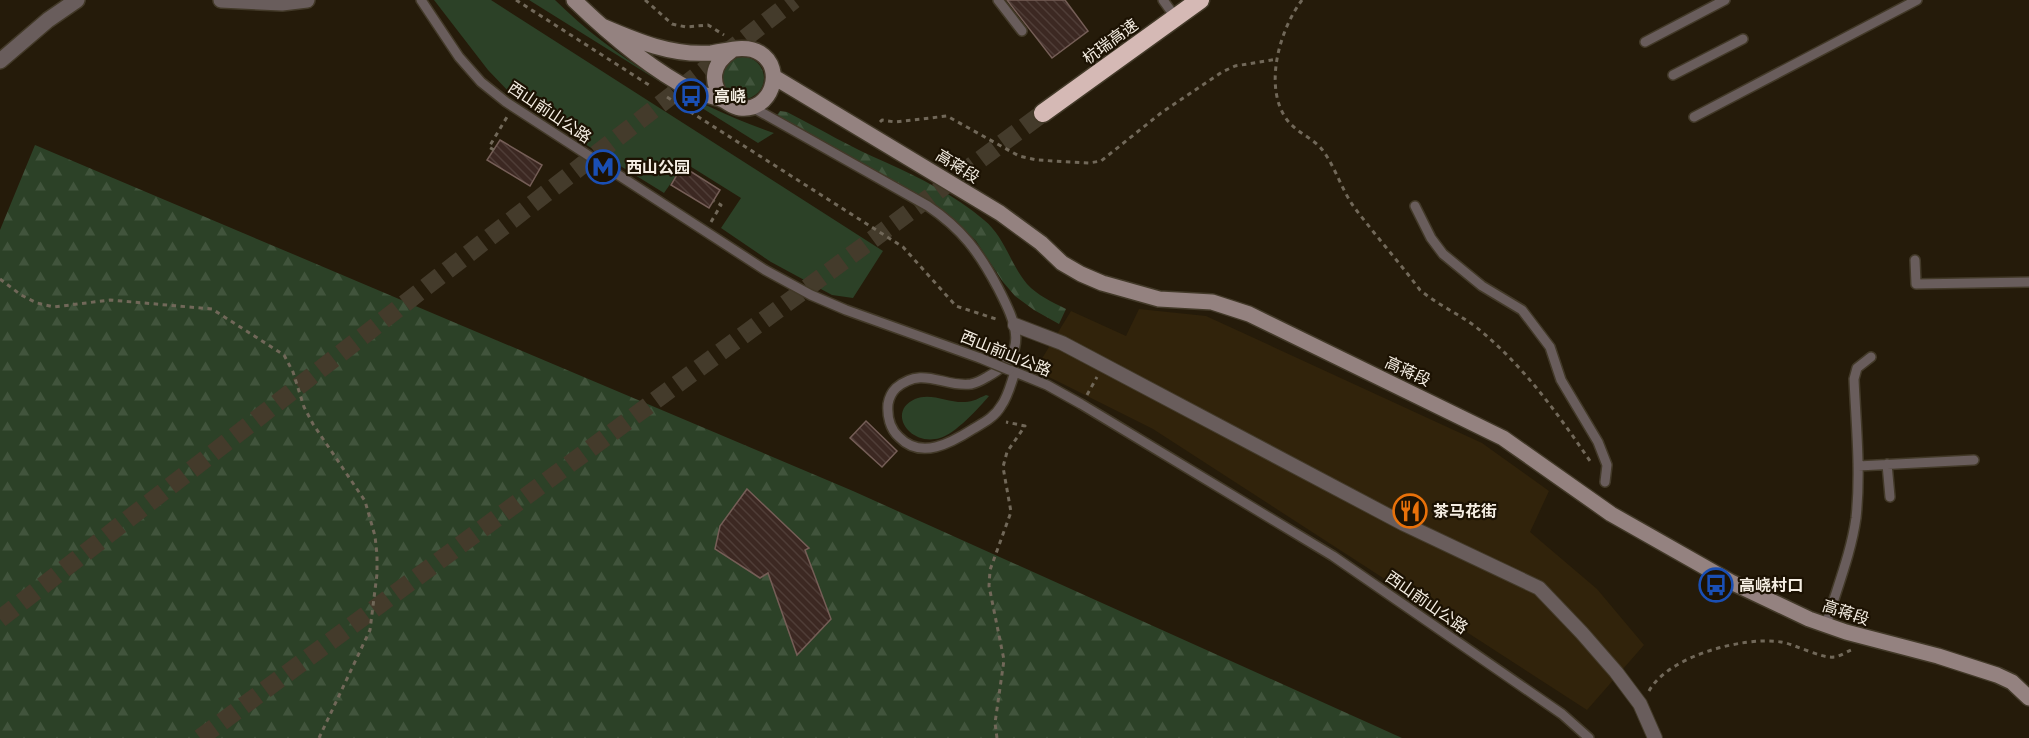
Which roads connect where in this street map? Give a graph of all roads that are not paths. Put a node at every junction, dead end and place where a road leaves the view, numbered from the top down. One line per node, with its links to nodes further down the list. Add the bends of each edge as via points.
1 (77, 0): 17 (street)
2 (221, 0): 3 (street)
3 (307, 0)
4 (421, 0): 29 (lane, 西山前山公路, bridge, via 481,82 513,107 765,270 846,310)
5 (574, 0): 12 (main road)
6 (998, 0): 13 (lane)
7 (1163, 0): 11 (lane)
8 (1200, 0): 11 (highway, 杭瑞高速)
9 (1725, 0): 15 (lane)
10 (1917, 0): 23 (lane)
11 (1176, 18): 22 (highway, 杭瑞高速)
12 (602, 26): 16 (main road, via 673,51); 20 (main road, via 664,73 694,91)
13 (1022, 31)
14 (1743, 39): 18 (lane)
15 (1645, 42)
16 (731, 51): 19 (main road, via 741,48 760,53 767,59); 20 (main road, via 717,64 714,74 717,93)
17 (0, 62)
18 (1673, 75)
19 (774, 77): 21 (main road, via 768,96); 35 (main road, 高蒋段, via 1000,213 1081,274 1159,299 1212,302 1250,314 1503,438 1611,514 1731,582)
20 (724, 100): 21 (main road, via 732,106)
21 (752, 107): 27 (lane, via 945,217 982,259)
22 (1043, 113)
23 (1694, 117)
24 (1415, 207): 33 (lane, via 1443,254 1482,286 1522,310 1550,347 1561,380 1598,442 1607,465)
25 (1915, 260): 26 (lane, via 1916,284)
26 (2029, 282)
27 (1015, 325): 29 (lane, via 1017,338 1009,361 972,384 927,377 902,384 888,400 889,421 904,443 919,448 947,445 989,419 1002,406); 38 (street, via 1062,343 1404,524 1539,588 1616,672 1640,704)
28 (1871, 357): 32 (lane, via 1857,368 1854,379)
29 (1012, 371): 37 (lane, 西山前山公路, via 1081,404 1333,556 1562,714)
30 (1974, 460): 31 (lane)
31 (1887, 464): 32 (lane); 34 (lane)
32 (1858, 466): 35 (lane, via 1856,518)
33 (1605, 482)
34 (1890, 497)
35 (1826, 625): 36 (main road, 高蒋段, via 1997,675 2012,682)
36 (2029, 698)
37 (1589, 738)
38 (1655, 738)

